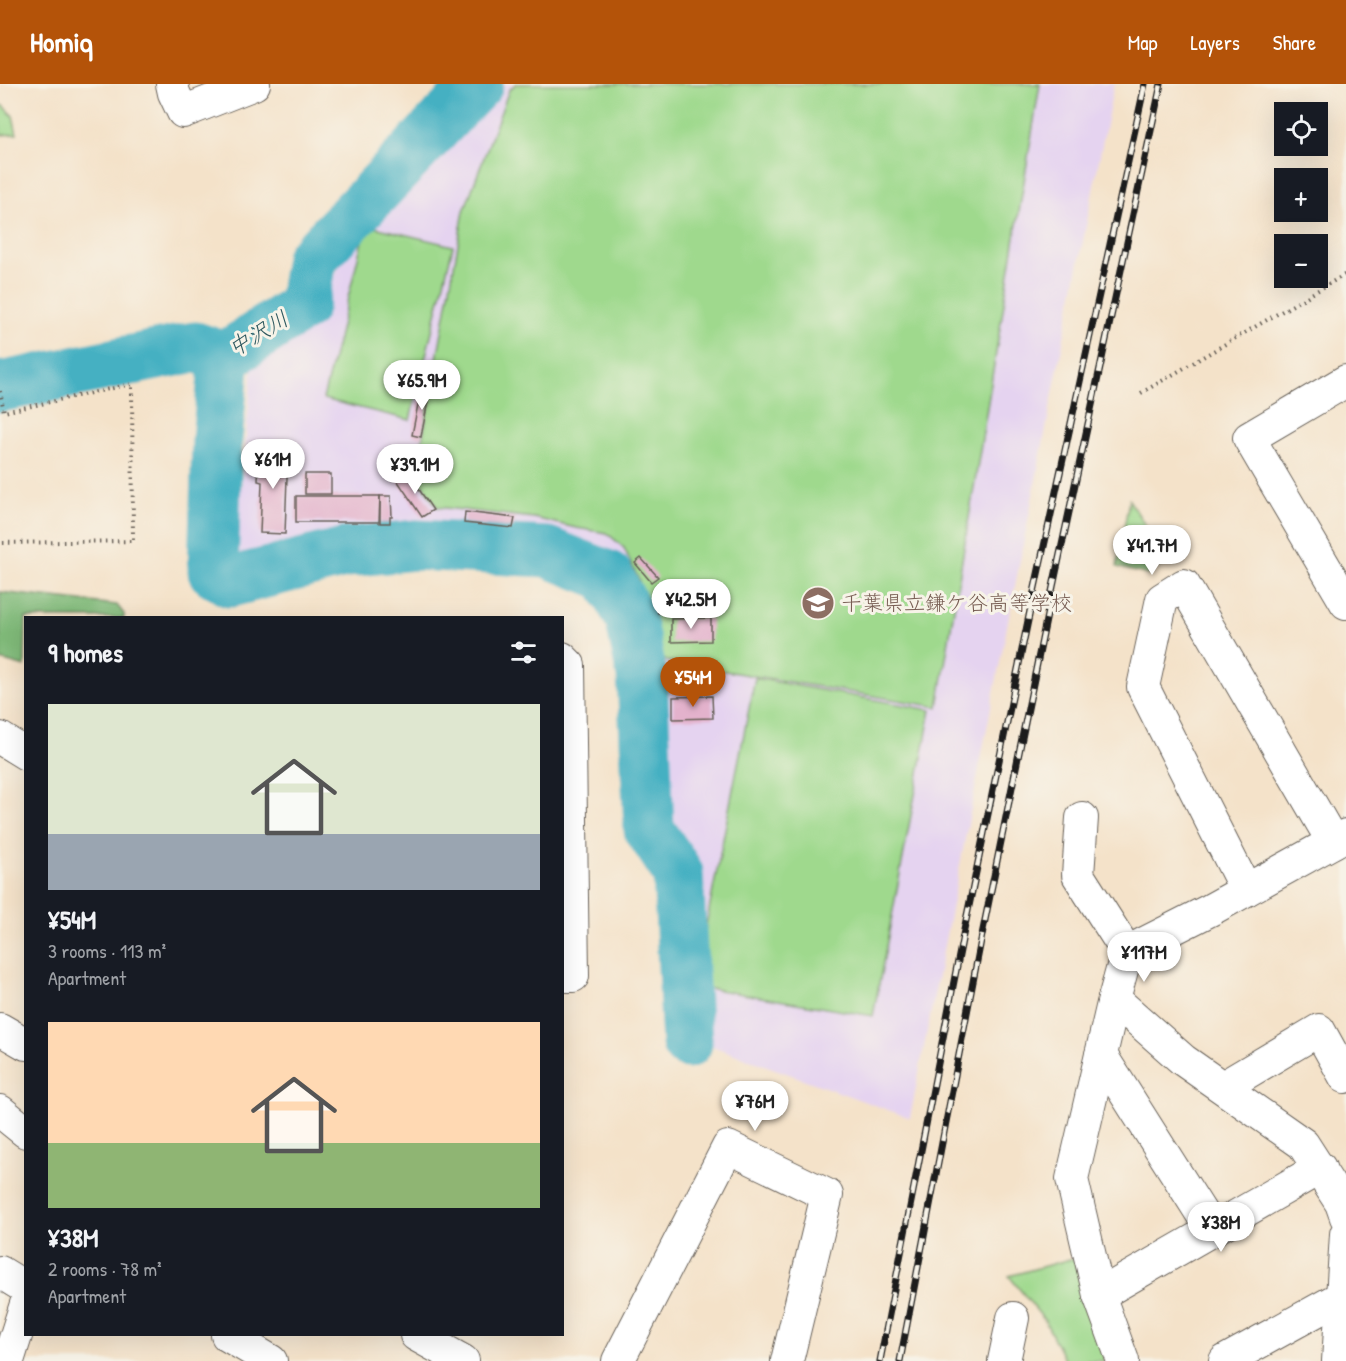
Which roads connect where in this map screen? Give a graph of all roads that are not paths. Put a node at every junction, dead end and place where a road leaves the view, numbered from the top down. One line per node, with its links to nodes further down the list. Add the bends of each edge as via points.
1 (172, 84): 2 (street, via 183,112)
2 (254, 84)
3 (1346, 381): 4 (street, via 1249,438)
4 (1346, 603)
5 (564, 660): 12 (street, via 569,665 573,976)
6 (0, 738): 7 (street)
7 (24, 753)
8 (1082, 818): 11 (street, via 1078,874)
9 (1340, 838): 10 (street); 10 (street, via 1184,585 1162,599 1143,687)
10 (1246, 890): 11 (street)
11 (1127, 952): 13 (street)
12 (564, 976)
13 (1114, 999): 16 (street); 18 (street, via 1183,1060)
14 (0, 1029): 15 (street)
15 (24, 1043)
16 (1101, 1055): 23 (street); 27 (street, via 1072,1179)
17 (1345, 1077): 18 (street, via 1319,1030)
18 (1223, 1088): 21 (street, via 1303,1144)
19 (0, 1112): 20 (street)
20 (24, 1130)
21 (1320, 1168): 22 (street); 23 (street)
22 (1346, 1217)
23 (1212, 1230): 27 (street)
24 (1346, 1234): 28 (street)
25 (0, 1272): 26 (street)
26 (24, 1287)
27 (1099, 1295): 39 (street)
28 (1343, 1296): 40 (street); 41 (street)
29 (24, 1310): 33 (street)
30 (1013, 1318): 38 (street)
31 (229, 1336): 34 (street)
32 (418, 1336): 35 (street)
33 (8, 1361)
34 (271, 1361)
35 (463, 1361)
36 (618, 1361): 37 (street, via 728,1147 827,1195)
37 (786, 1361)
38 (1004, 1361)
39 (1123, 1361)
40 (1224, 1361)
41 (1338, 1361)

